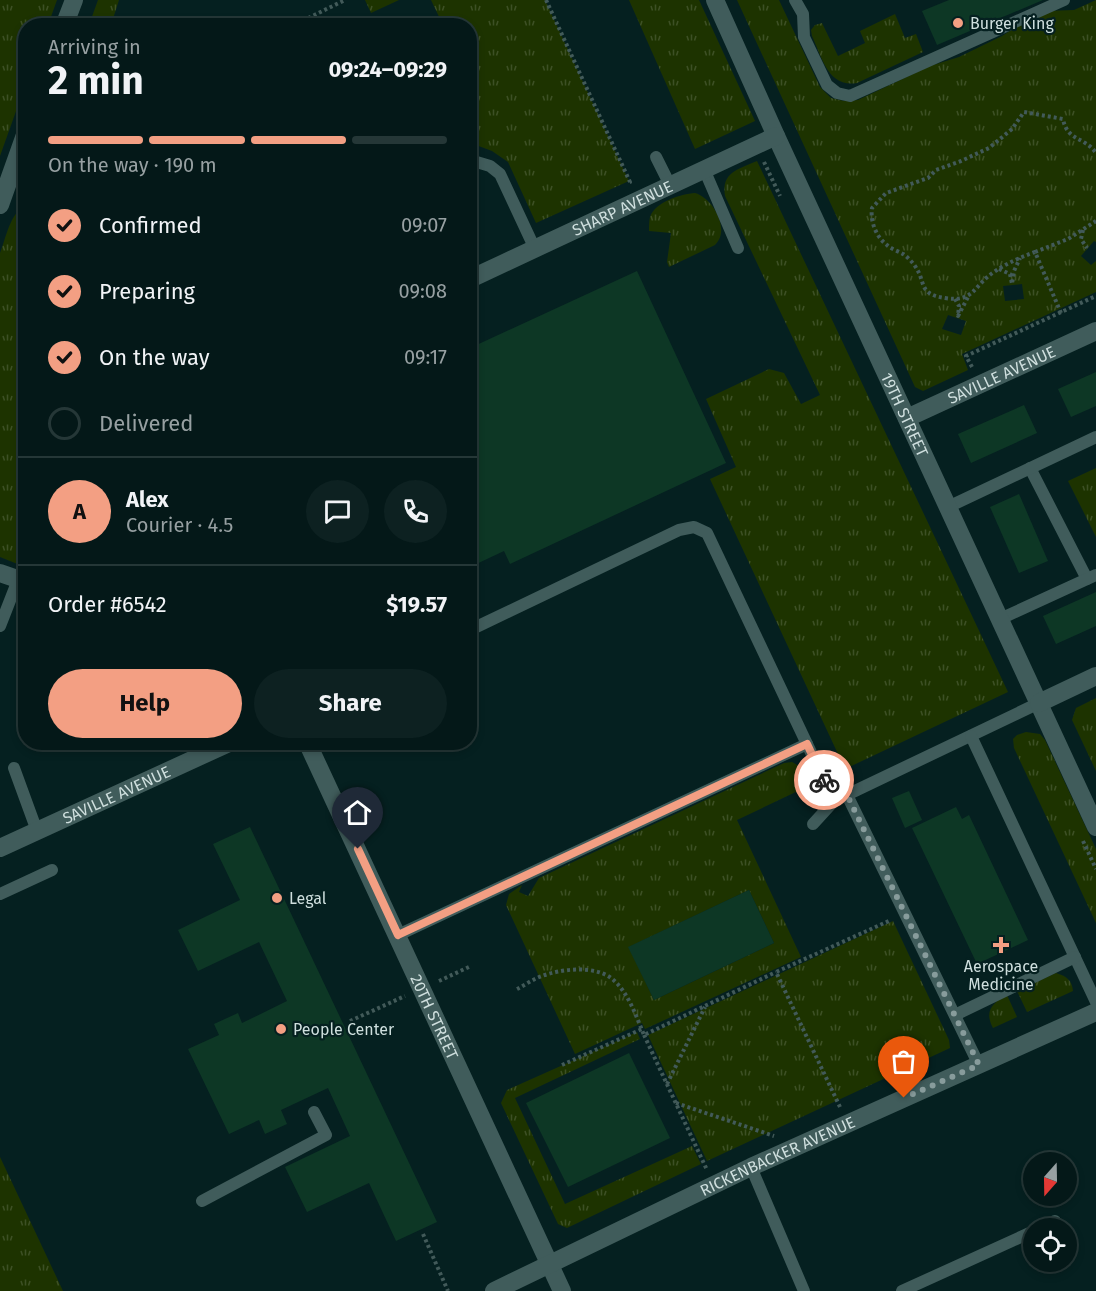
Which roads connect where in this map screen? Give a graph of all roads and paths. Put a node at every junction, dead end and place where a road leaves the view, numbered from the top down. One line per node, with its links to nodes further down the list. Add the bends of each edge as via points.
1 (74, 0): 7 (street)
2 (345, 0): 8 (path)
3 (546, 0): 17 (path, via 630,182)
4 (716, 0): 9 (street, 19TH STREET)
5 (795, 0): 6 (lane, via 803,14 804,37 827,85 850,96)
6 (1064, 0)
7 (67, 18)
8 (308, 18)
9 (776, 136): 10 (street, SHARP AVENUE); 37 (street, 19TH STREET)
10 (756, 145): 15 (street, SHARP AVENUE); 18 (path)
11 (1096, 153): 33 (path, via 1068,133 1063,119 1024,112 1012,129 989,148 878,200 871,216 885,245 911,261 929,294)
12 (657, 157): 16 (lane)
13 (477, 160): 26 (lane, via 500,174)
14 (18, 161): 19 (street)
15 (704, 169): 16 (street, SHARP AVENUE); 24 (lane)
16 (670, 185): 26 (street, SHARP AVENUE)
17 (620, 187)
18 (782, 198)
19 (0, 206)
20 (1096, 221): 21 (path)
21 (1083, 229): 22 (path); 23 (path)
22 (1068, 239): 23 (path); 27 (path)
23 (1082, 243): 25 (path)
24 (738, 248)
25 (1087, 248)
26 (535, 249): 30 (street, SHARP AVENUE)
27 (1035, 252): 28 (path); 34 (path)
28 (1021, 257): 29 (path); 29 (path, via 1012,284 1010,274)
29 (999, 269): 31 (path)
30 (477, 276)
31 (968, 296): 33 (path); 33 (path, via 958,316)
32 (1096, 296): 34 (path)
33 (955, 299)
34 (1061, 313): 36 (path, via 966,356 974,370)
35 (1096, 331): 37 (street, SAVILLE AVENUE)
36 (964, 374)
37 (907, 418): 40 (street, 19TH STREET)
38 (1096, 437): 39 (lane)
39 (1030, 468): 40 (lane); 42 (lane)
40 (948, 507): 45 (street, 19TH STREET)
41 (0, 573): 43 (street)
42 (1092, 577): 45 (lane)
43 (18, 580)
44 (18, 589): 46 (lane)
45 (1000, 619): 49 (street, 19TH STREET)
46 (0, 627)
47 (477, 627): 51 (lane, via 679,530 694,527 706,533)
48 (1096, 676): 49 (street)
49 (1039, 703): 50 (lane); 59 (street, 19TH STREET)
50 (971, 736): 55 (lane); 66 (lane)
51 (807, 744): 56 (lane); 65 (lane)
52 (214, 750): 58 (street, SAVILLE AVENUE)
53 (311, 750): 65 (street, 20TH STREET)
54 (14, 768): 58 (lane)
55 (847, 795): 56 (lane); 64 (lane)
56 (834, 801): 57 (lane)
57 (813, 824)
58 (37, 831): 60 (street, SAVILLE AVENUE)
59 (1089, 832): 61 (path)
60 (0, 848)
61 (1096, 869)
62 (52, 870): 63 (lane)
63 (0, 894)
64 (905, 914): 67 (path); 72 (lane)
65 (398, 935): 87 (street, 20TH STREET)
66 (1075, 957): 69 (lane); 72 (lane)
67 (776, 972): 70 (path); 80 (path)
68 (517, 989): 73 (path, via 542,976 596,971 623,991)
69 (1096, 1002)
70 (705, 1006): 74 (path); 77 (path)
71 (1096, 1012): 76 (street, RICKENBACKER AVENUE)
72 (955, 1015): 76 (lane)
73 (642, 1029): 74 (path); 75 (path)
74 (644, 1035): 77 (path)
75 (562, 1065)
76 (979, 1065): 80 (street, RICKENBACKER AVENUE)
77 (667, 1084): 78 (path)
78 (676, 1103): 81 (path); 83 (path)
79 (314, 1112): 84 (lane, via 326,1135)
80 (848, 1124): 81 (street, RICKENBACKER AVENUE)
81 (800, 1145): 82 (street, RICKENBACKER AVENUE)
82 (751, 1167): 83 (street, RICKENBACKER AVENUE); 91 (lane)
83 (714, 1186): 87 (street, RICKENBACKER AVENUE)
84 (202, 1201)
85 (423, 1234): 88 (path)
86 (1023, 1236): 92 (lane)
87 (549, 1265): 89 (street, RICKENBACKER AVENUE); 90 (street, 20TH STREET)
88 (448, 1291)
89 (494, 1291)
90 (562, 1291)
91 (804, 1291)
92 (902, 1291)

